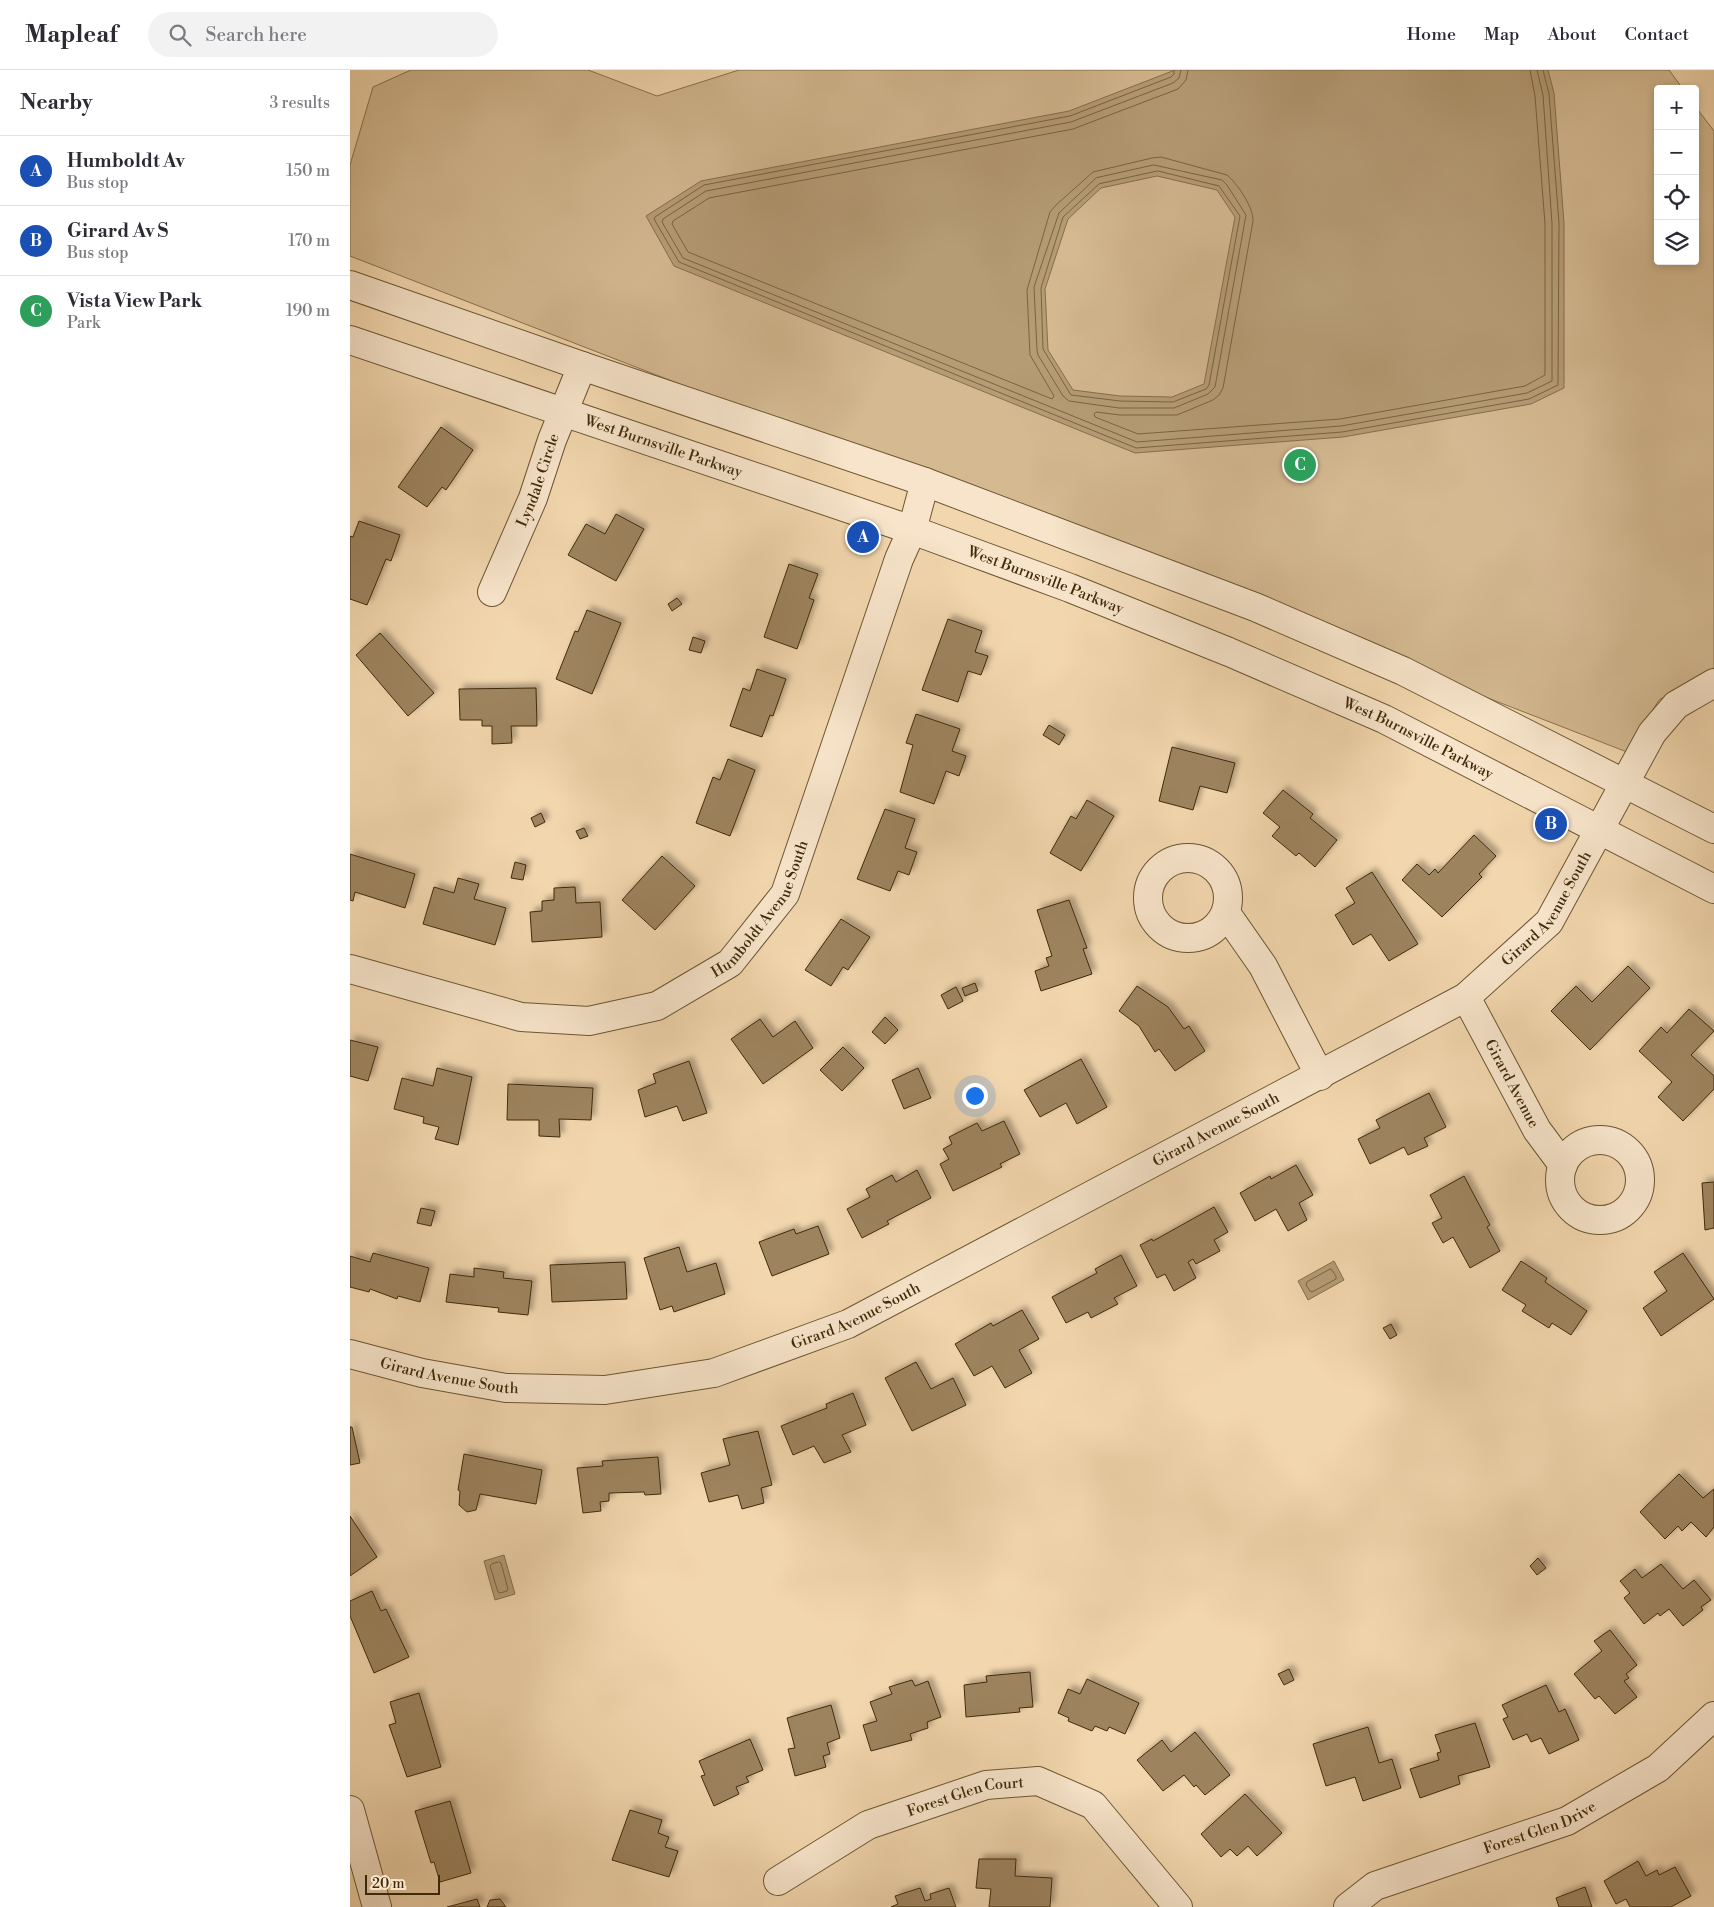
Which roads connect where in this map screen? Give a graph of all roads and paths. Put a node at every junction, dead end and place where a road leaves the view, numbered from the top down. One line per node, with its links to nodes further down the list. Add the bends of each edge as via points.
1 (350, 285): 3 (street)
2 (350, 340): 4 (street, West Burnsville Parkway)
3 (582, 366): 4 (street, Lyndale Circle); 5 (street)
4 (563, 412): 6 (street, West Burnsville Parkway); 7 (street, Lyndale Circle, via 533,498)
5 (925, 482): 6 (street, Humboldt Avenue South); 9 (street, via 1264,610 1403,671)
6 (912, 530): 11 (street, West Burnsville Parkway, via 1070,588 1384,719); 14 (street, Humboldt Avenue South, via 899,558 785,894 730,963 657,1006 589,1021 521,1017)
7 (492, 592)
8 (1714, 684): 9 (street, Girard Avenue South, via 1676,705 1652,733)
9 (1626, 782): 10 (street); 11 (street, Girard Avenue South)
10 (1714, 829)
11 (1600, 830): 12 (street, West Burnsville Parkway); 15 (street, Girard Avenue South, via 1549,922)
12 (1714, 889)
13 (1226, 913): 16 (street, via 1263,966)
14 (350, 969)
15 (1466, 997): 16 (street, Girard Avenue South); 17 (street, Girard Avenue, via 1537,1130)
16 (1320, 1076): 18 (street, Girard Avenue South, via 848,1324 714,1373 605,1390 506,1388 422,1373)
17 (1562, 1166)
18 (350, 1354)
19 (1714, 1716): 24 (street, Forest Glen Drive, via 1658,1768 1566,1821 1375,1886)
20 (350, 1810): 22 (street)
21 (778, 1881): 23 (street, Forest Glen Court, via 868,1825 986,1785 1038,1781 1093,1805)
22 (377, 1907)
23 (1178, 1907)
24 (1348, 1907)

